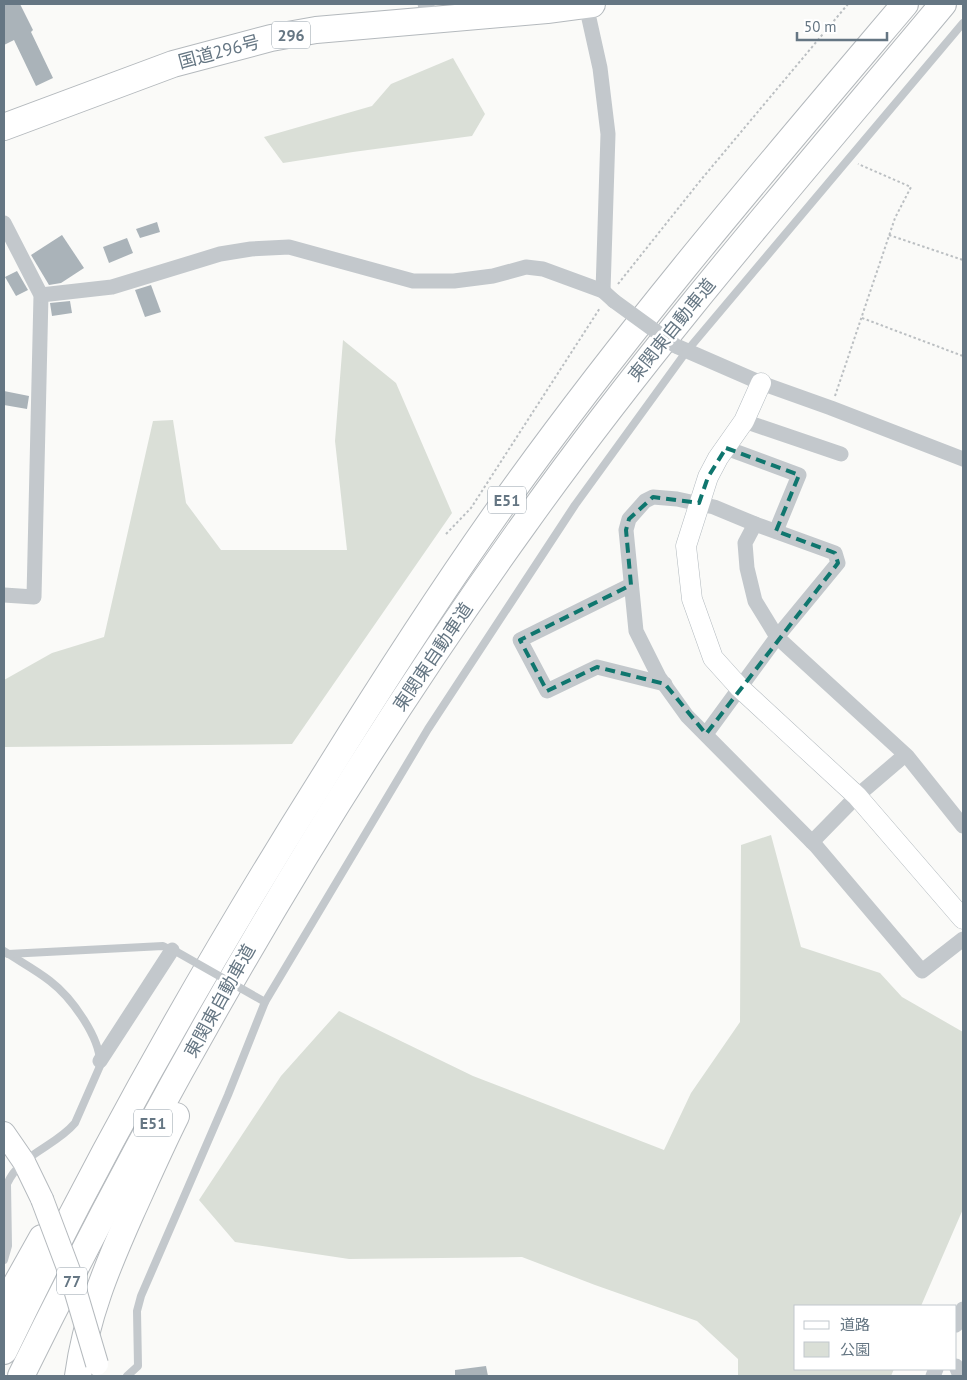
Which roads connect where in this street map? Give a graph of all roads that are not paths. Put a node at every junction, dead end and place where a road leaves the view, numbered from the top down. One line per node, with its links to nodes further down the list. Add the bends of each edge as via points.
1 (589, 4): 4 (highway, 国道296号 / 296); 9 (street, via 608,134)
2 (905, 4): 35 (highway, 東関東自動車道 / E51, via 629,336 502,506 311,796)
3 (943, 4): 29 (highway, 東関東自動車道 / E51, via 651,355 526,520 444,639)
4 (427, 11): 6 (highway, 国道296号 / 296, via 271,38 224,50 173,64)
5 (963, 23): 10 (lane, via 848,160)
6 (4, 127)
7 (4, 223): 8 (street)
8 (41, 295): 9 (street, via 112,288 220,254 289,247 413,280 454,280 493,276 526,267 543,269); 20 (street, via 34,597)
9 (608, 296): 10 (street, bridge)
10 (681, 349): 11 (street); 34 (lane, via 428,729)
11 (761, 383): 12 (street); 15 (street)
12 (744, 421): 13 (street); 14 (street)
13 (726, 448): 16 (street, via 708,477); 18 (street, via 799,475)
14 (841, 454)
15 (963, 459)
16 (699, 503): 17 (street); 19 (street, via 653,497 645,500 635,511 626,530); 23 (street, via 686,546 692,599 713,658)
17 (755, 524): 18 (street); 21 (street, via 745,543 747,568 755,601)
18 (776, 532): 21 (street, via 835,552 838,563)
19 (632, 585): 22 (street, via 636,631); 22 (street, via 520,640 547,691 597,667)
20 (4, 595)
21 (778, 637): 23 (street); 25 (street)
22 (665, 684): 24 (street, via 688,716)
23 (740, 688): 24 (street); 26 (street)
24 (706, 734): 28 (street)
25 (905, 755): 26 (street); 27 (street)
26 (857, 796): 28 (street); 30 (street)
27 (963, 826)
28 (812, 842): 31 (street, via 922,971)
29 (294, 875): 44 (highway, via 160,1147 95,1299 82,1346); 45 (highway, 東関東自動車道 / E51, via 147,1133)
30 (963, 919)
31 (963, 939)
32 (174, 951): 33 (lane, via 163,946); 34 (lane, bridge); 36 (street)
33 (6, 952): 36 (lane, via 50,981 66,996 92,1034)
34 (265, 1002): 46 (lane, via 140,1296 137,1311 138,1366)
35 (168, 1038): 40 (highway, via 104,1133); 43 (highway, 東関東自動車道 / E51)
36 (100, 1061): 38 (lane, via 75,1123)
37 (4, 1133): 38 (main road, 77)
38 (24, 1162): 39 (lane, via 7,1184 8,1246); 44 (main road, 77, bridge, via 42,1199 71,1276)
39 (4, 1260)
40 (4, 1306)
41 (963, 1309): 42 (street)
42 (957, 1323)
43 (4, 1351)
44 (92, 1372)
45 (21, 1376)
46 (127, 1376)

